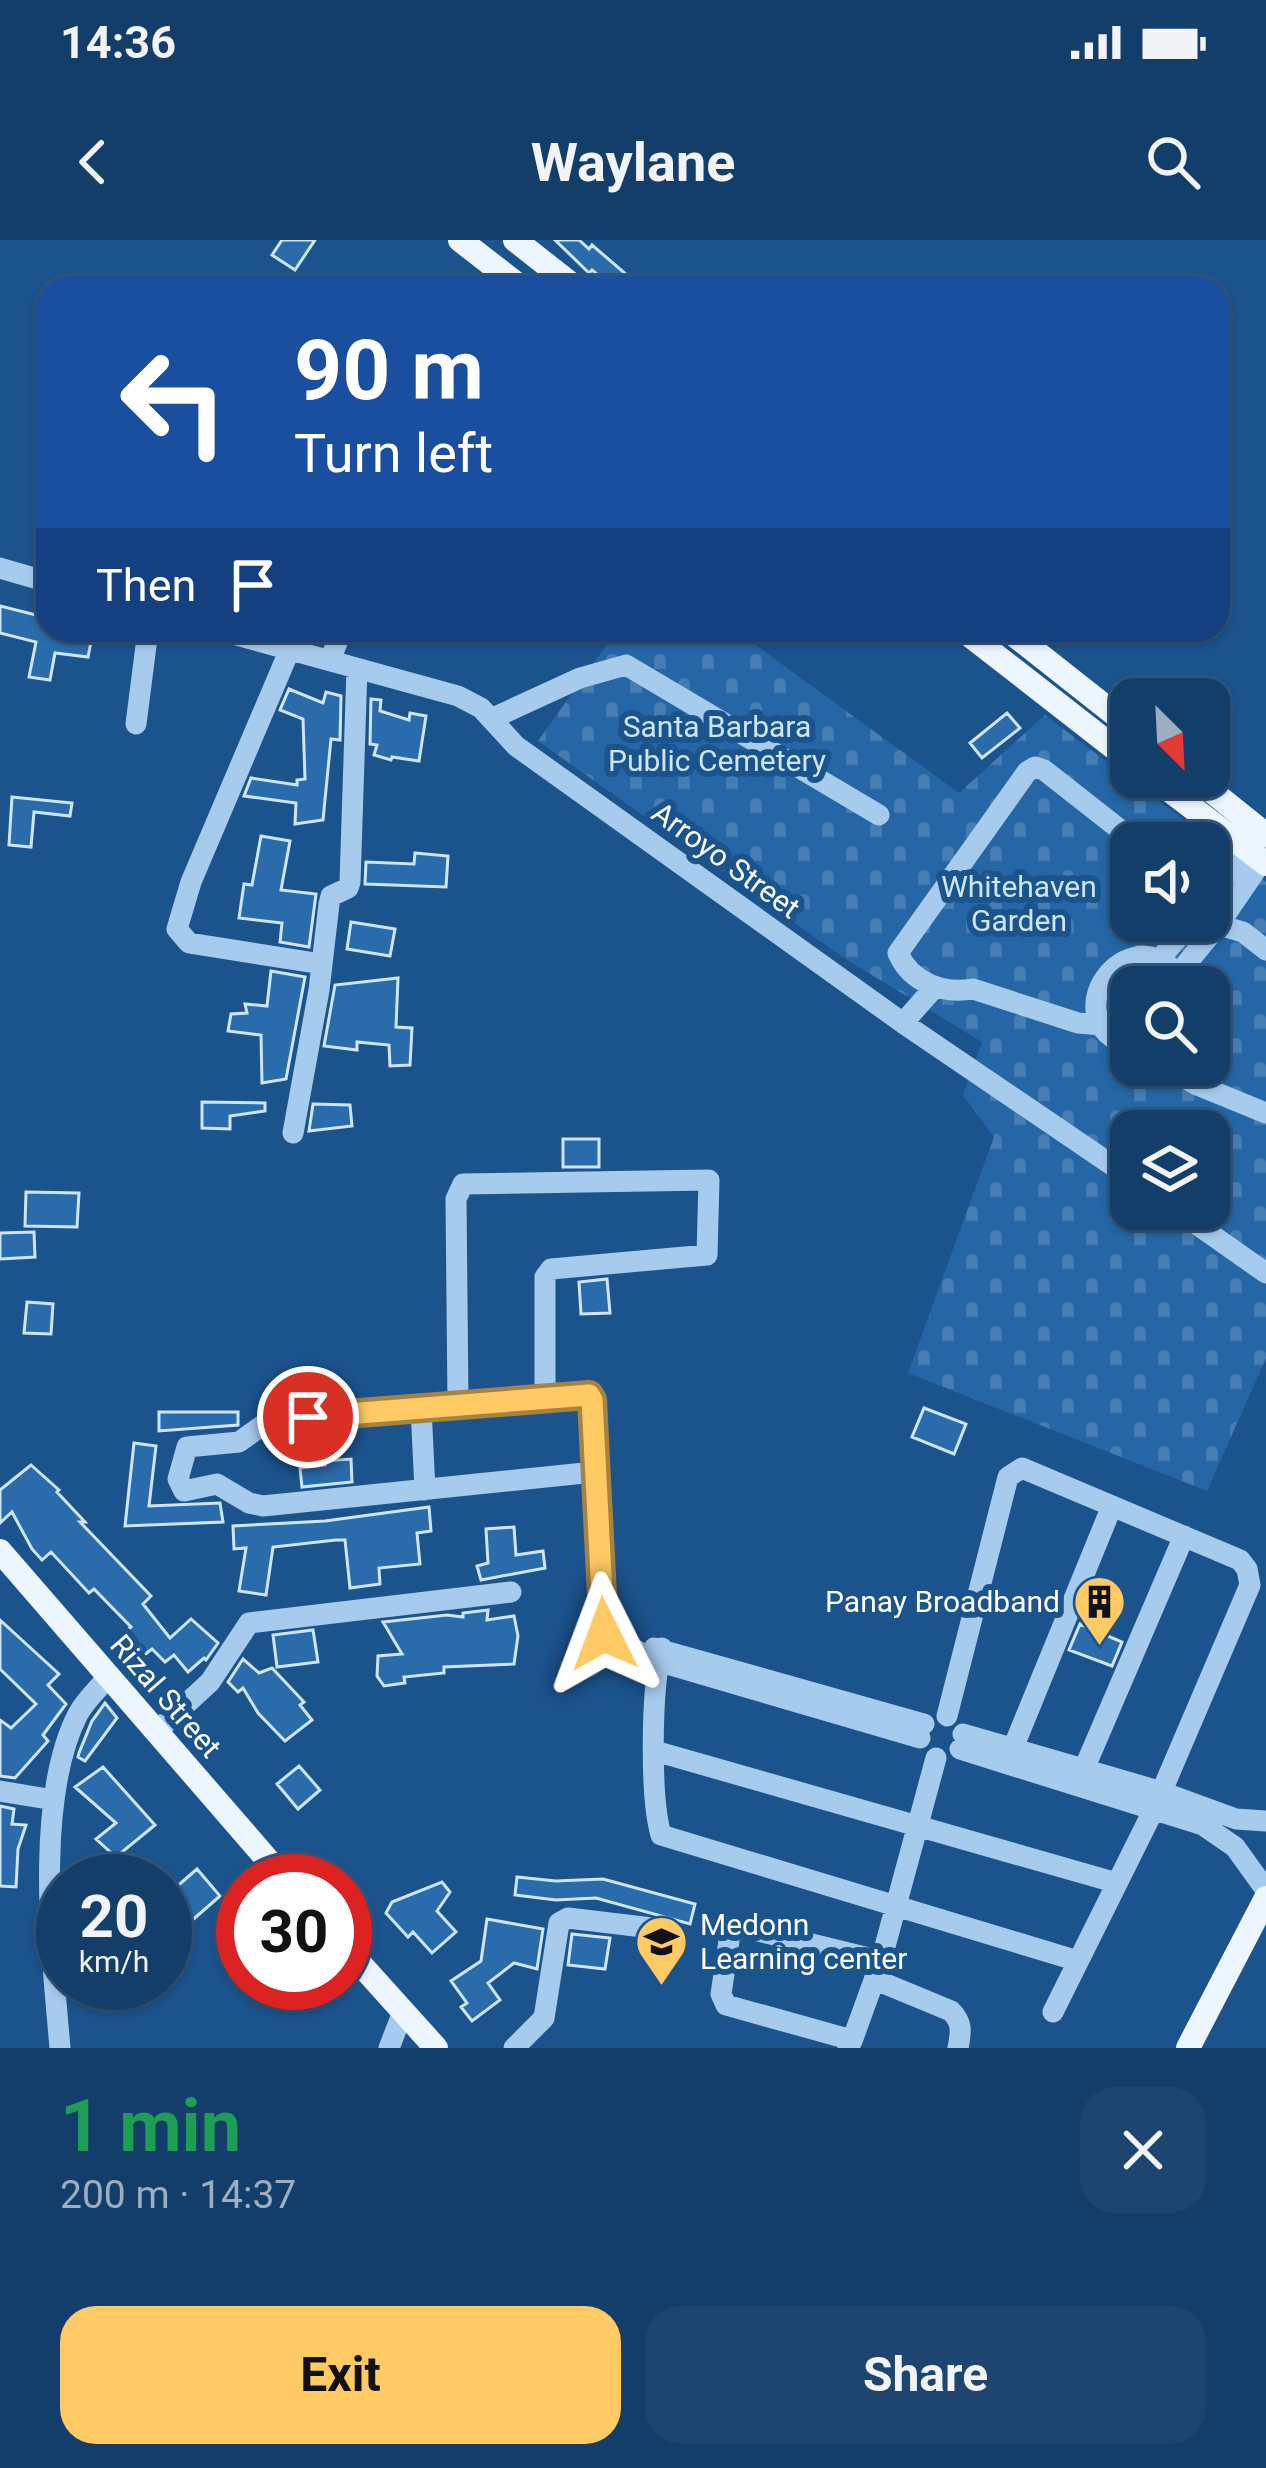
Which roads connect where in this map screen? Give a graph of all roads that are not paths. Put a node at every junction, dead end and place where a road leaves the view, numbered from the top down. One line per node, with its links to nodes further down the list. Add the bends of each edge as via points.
1 (460, 240): 3 (main road)
2 (515, 240): 4 (main road)
3 (506, 276)
4 (561, 276)
5 (0, 568): 6 (street)
6 (36, 578)
7 (146, 642): 17 (street)
8 (263, 642): 12 (street, Arroyo Street)
9 (337, 642): 13 (street)
10 (979, 642): 18 (main road)
11 (1023, 642): 15 (main road)
12 (290, 649): 13 (street, Arroyo Street); 30 (street, via 177,929 189,943)
13 (330, 660): 14 (street, Arroyo Street)
14 (357, 668): 16 (street, Arroyo Street, via 458,696); 30 (street, via 350,882 330,899)
15 (1110, 711)
16 (493, 718): 21 (street, via 626,665); 33 (street, Arroyo Street, via 516,746)
17 (136, 724)
18 (1110, 744)
19 (1184, 798): 23 (main road)
20 (1214, 798): 23 (main road)
21 (879, 815)
22 (1110, 822): 32 (street, via 1044,770 1027,772 901,945 903,966)
23 (1261, 849): 24 (street); 25 (street)
24 (1230, 878)
25 (1230, 896)
26 (1230, 928): 28 (street)
27 (1175, 942): 29 (street)
28 (1266, 950)
29 (1160, 960): 31 (street); 34 (street, via 1131,958 1108,972 1096,998)
30 (322, 964): 38 (street)
31 (1167, 966)
32 (934, 988): 33 (street); 34 (street, via 973,989)
33 (903, 1023): 39 (street, Arroyo Street)
34 (1102, 1025): 35 (street)
35 (1110, 1034)
36 (1200, 1086): 37 (street)
37 (1266, 1113)
38 (293, 1133)
39 (1110, 1164)
40 (1205, 1230): 41 (street)
41 (1266, 1273)
42 (545, 1397): 43 (street); 43 (street, via 550,1268 707,1255 709,1180 463,1184 456,1198); 45 (street, via 589,1395)
43 (458, 1404): 44 (street)
44 (422, 1408): 46 (street); 46 (street, via 270,1420 239,1442 187,1447 178,1479 184,1491 218,1484 263,1506)
45 (594, 1472): 46 (street); 52 (street, via 604,1634 612,1645)
46 (425, 1490)
47 (1112, 1506): 48 (street); 54 (street, via 1022,1468 1008,1477); 58 (street)
48 (1184, 1536): 50 (street, via 1240,1560); 61 (street)
49 (0, 1550): 53 (main road, Rizal Street)
50 (1257, 1587): 63 (street)
51 (512, 1592): 55 (street, via 249,1623 210,1682)
52 (660, 1656): 56 (street); 59 (street)
53 (108, 1677): 55 (main road, Rizal Street); 64 (street, via 80,1711)
54 (947, 1716): 56 (street); 57 (street, via 958,1723)
55 (158, 1730): 67 (main road, Rizal Street)
56 (922, 1731): 60 (street, via 924,1751)
57 (962, 1742): 58 (street); 60 (street, via 950,1758); 63 (street)
58 (1013, 1748): 61 (street)
59 (655, 1751): 66 (street); 70 (street, via 659,1828 668,1840)
60 (936, 1758): 66 (street)
61 (1084, 1769): 63 (street)
62 (0, 1790): 64 (street)
63 (1158, 1799): 65 (street); 68 (street); 69 (street, via 1227,1839)
64 (54, 1800): 78 (street, via 51,1943)
65 (1266, 1821)
66 (917, 1826): 68 (street); 70 (street)
67 (263, 1854)
68 (1117, 1883): 72 (street)
69 (1266, 1894): 83 (main road)
70 (897, 1908): 72 (street); 73 (street)
71 (660, 1930): 81 (street, via 559,1923 544,2018)
72 (1078, 1961): 76 (street)
73 (878, 1971): 77 (street); 77 (street, via 742,1927 730,1934 726,2005); 82 (street, via 951,2011 962,2030)
74 (372, 1977): 75 (main road)
75 (403, 2012): 79 (street); 80 (main road)
76 (1053, 2012)
77 (850, 2044)
78 (60, 2048)
79 (389, 2048)
80 (436, 2048)
81 (514, 2048)
82 (958, 2048)
83 (1188, 2048)

